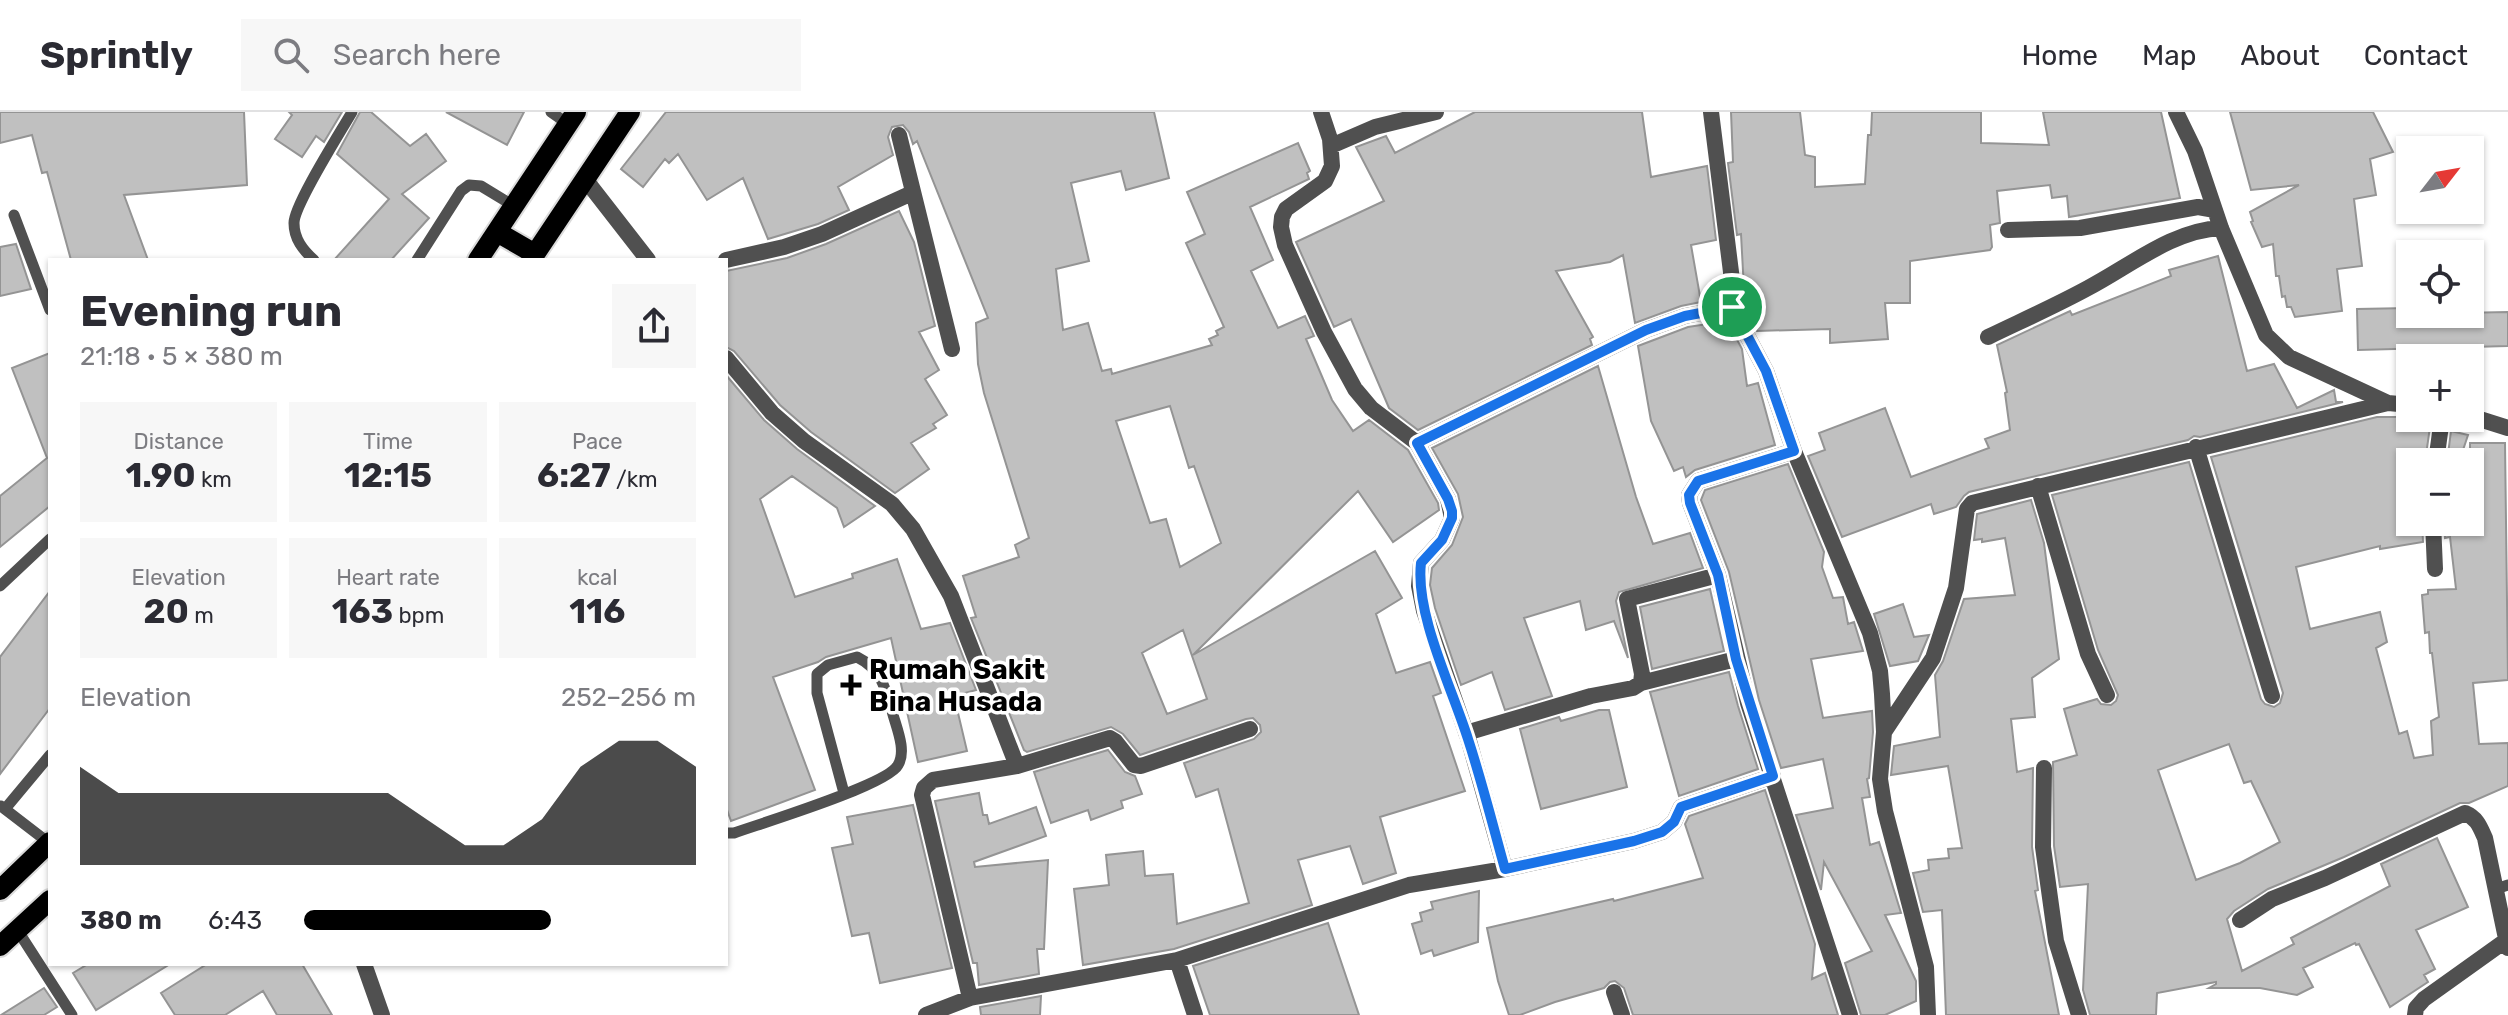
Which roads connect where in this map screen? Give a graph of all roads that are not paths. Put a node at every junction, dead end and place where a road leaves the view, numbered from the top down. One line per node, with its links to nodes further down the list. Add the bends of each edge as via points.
1 (352, 112): 19 (lane, via 295,217 297,239)
2 (630, 112): 10 (main road)
3 (1321, 112): 9 (street)
4 (1436, 112): 9 (street, via 1375,127)
5 (1711, 112): 25 (street)
6 (2176, 112): 13 (street)
7 (565, 116): 12 (main road)
8 (899, 135): 11 (street)
9 (1331, 146): 33 (street, via 1332,166 1325,181 1282,217 1285,245 1355,389)
10 (585, 179): 18 (main road); 22 (street)
11 (912, 193): 23 (street, via 822,234); 27 (street)
12 (514, 206): 17 (main road); 20 (lane, via 481,186 469,185)
13 (2215, 210): 15 (street); 16 (street, via 2198,207 2080,228)
14 (14, 215): 24 (lane)
15 (2221, 228): 26 (street, via 2169,242); 29 (street, via 2266,335 2289,357)
16 (2008, 230)
17 (497, 232): 18 (main road); 21 (main road)
18 (533, 257)
19 (312, 258)
20 (418, 258)
21 (479, 258)
22 (646, 258)
23 (728, 260)
24 (48, 305)
25 (1732, 307): 33 (street, via 1646,330); 35 (street, via 1766,371)
26 (1988, 337)
27 (952, 349)
28 (728, 360): 50 (street, via 772,413 892,504 913,529 951,596)
29 (2388, 403): 30 (street); 34 (street)
30 (2396, 404)
31 (2484, 420): 32 (street)
32 (2508, 428)
33 (1417, 443): 48 (street, via 1452,511 1442,540 1421,563 1419,586)
34 (2196, 447): 36 (street); 45 (street)
35 (1794, 451): 40 (street, via 1698,481 1692,488 1690,503); 47 (street, via 1870,633 1880,671)
36 (2038, 486): 44 (street, via 2088,654); 47 (street, via 1972,503 1967,509 1956,588 1933,658)
37 (2434, 536): 39 (street)
38 (48, 541): 41 (lane)
39 (2435, 569)
40 (1718, 575): 42 (street); 43 (street, via 1627,599)
41 (0, 586)
42 (1736, 659): 43 (street); 52 (street)
43 (1641, 683): 48 (street)
44 (2107, 695)
45 (2272, 696)
46 (1250, 729): 50 (street, via 1141,766 1110,738)
47 (1884, 732): 76 (street, via 1880,779 1926,967)
48 (1466, 733): 58 (street)
49 (48, 757): 54 (lane)
50 (1017, 766): 69 (street, via 933,780 922,795)
51 (2044, 768): 77 (street, via 2043,847 2051,910)
52 (1773, 776): 58 (street, via 1681,807 1662,832); 75 (street)
53 (844, 793): 53 (lane, via 889,775 902,753 883,680 857,657 817,674 820,707); 55 (lane)
54 (3, 808): 56 (lane)
55 (728, 833)
56 (48, 842)
57 (48, 845): 60 (main road)
58 (1505, 869): 66 (street, via 1409,885)
59 (2502, 887): 62 (street, via 2479,824 2465,813 2272,899); 64 (street)
60 (0, 890)
61 (48, 902): 63 (main road)
62 (2240, 920)
63 (18, 931): 65 (main road); 70 (lane)
64 (2507, 942): 78 (street, via 2424,999)
65 (0, 946)
66 (1177, 960): 69 (street); 73 (street)
67 (365, 966): 71 (street)
68 (1614, 992): 74 (street)
69 (970, 998): 72 (street)
70 (72, 1015)
71 (382, 1015)
72 (926, 1015)
73 (1195, 1015)
74 (1622, 1015)
75 (1850, 1015)
76 (1928, 1015)
77 (2079, 1015)
78 (2415, 1015)

